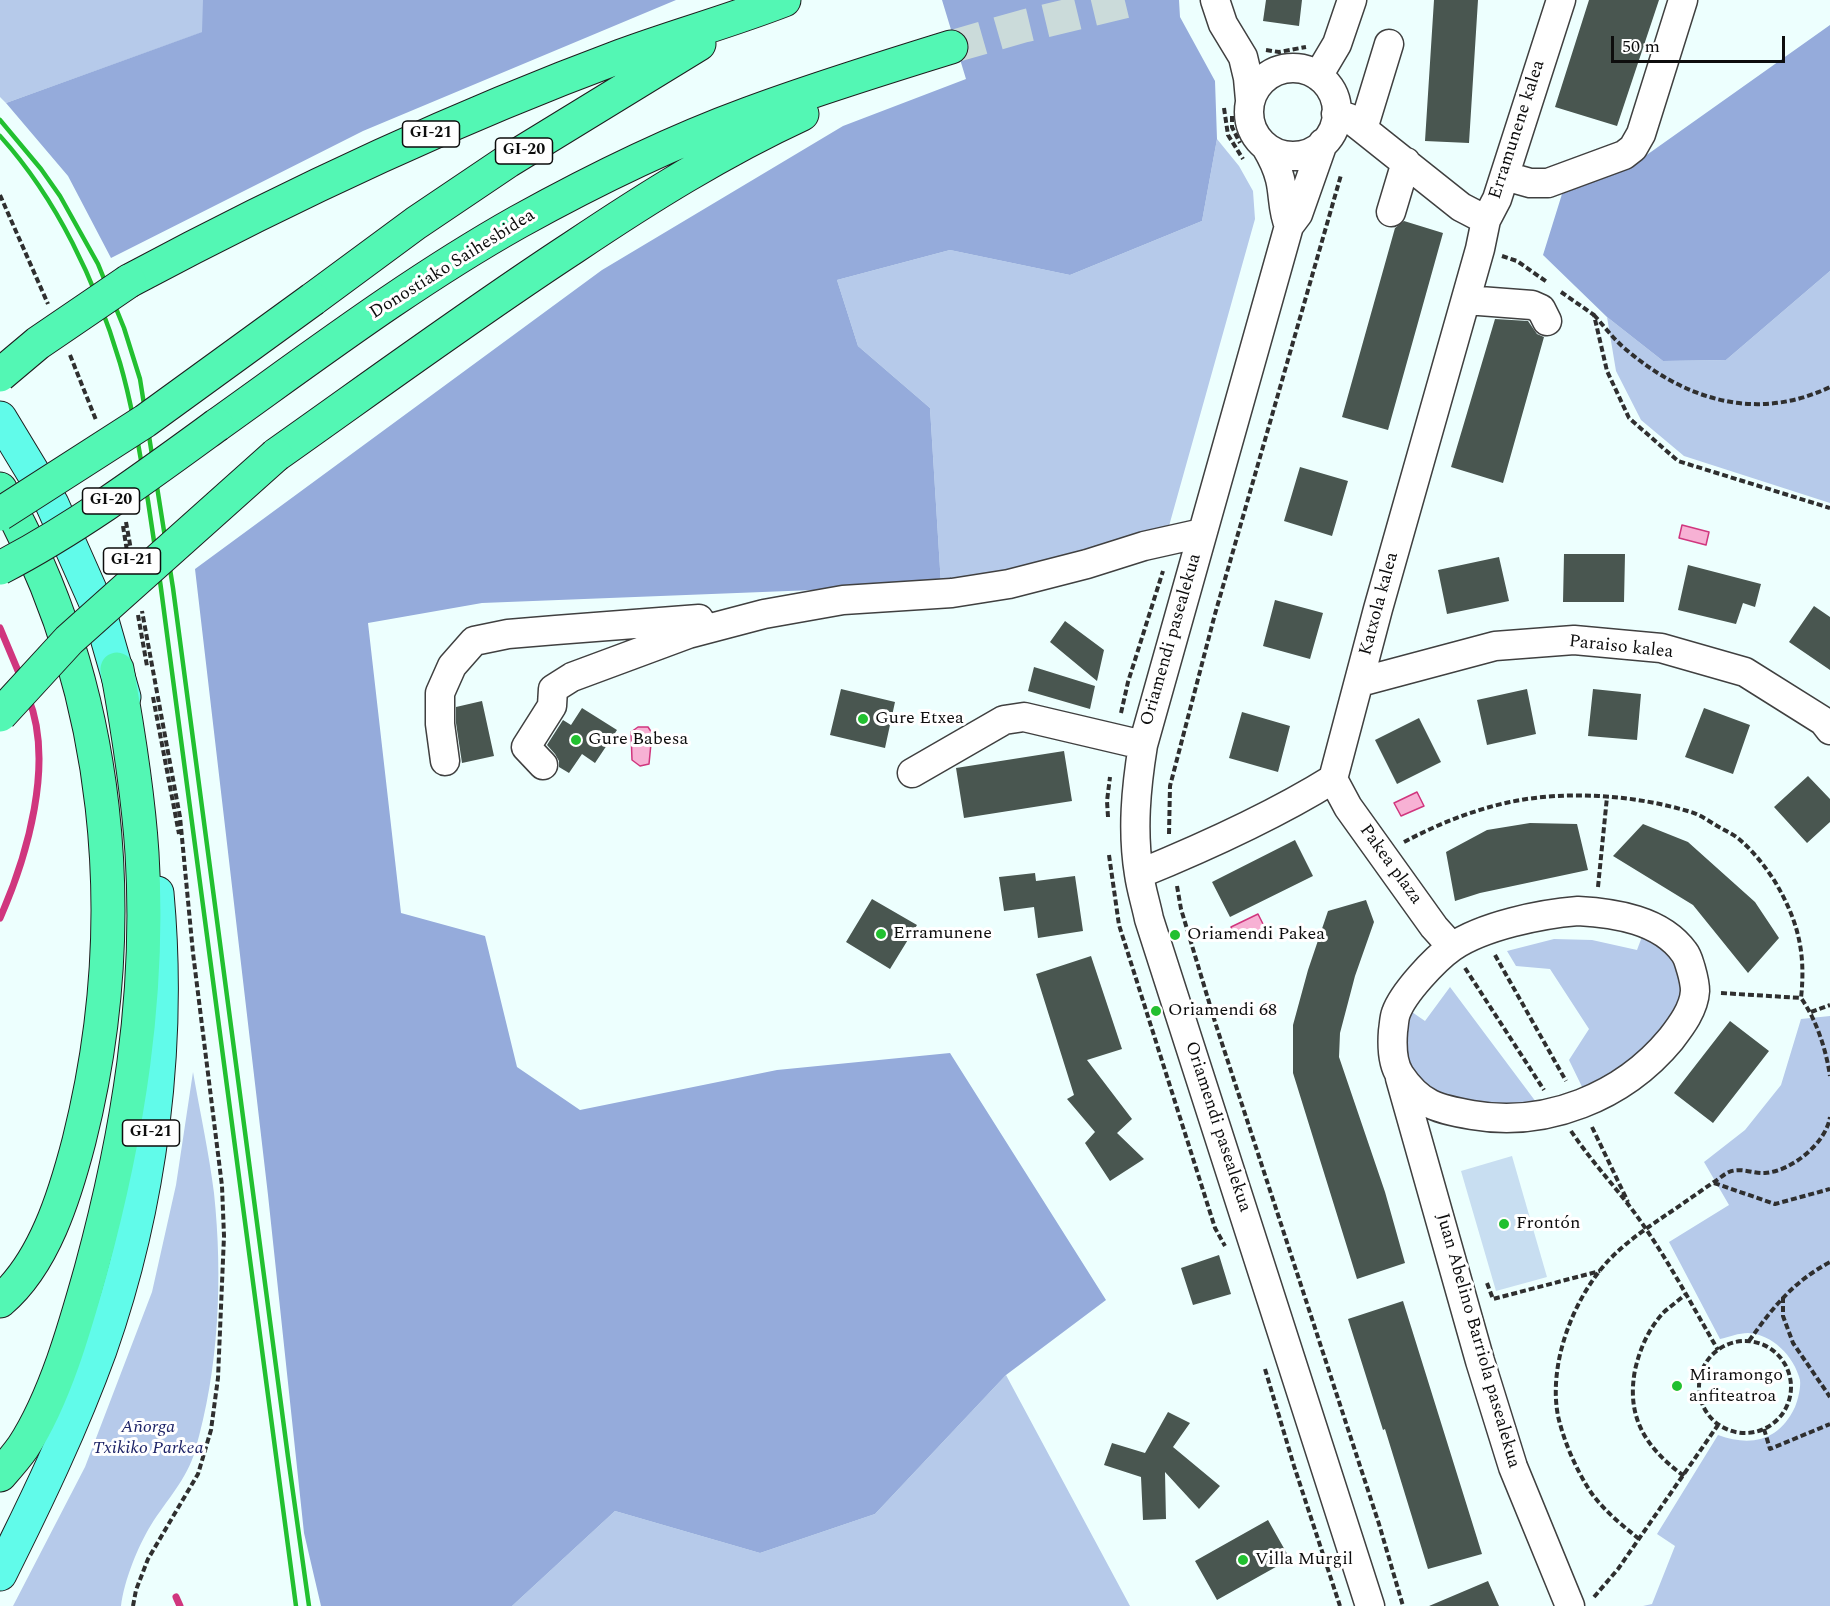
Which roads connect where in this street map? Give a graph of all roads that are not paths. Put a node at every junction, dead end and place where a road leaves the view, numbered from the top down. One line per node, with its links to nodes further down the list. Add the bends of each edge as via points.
1 (784, 0): 6 (highway, GI-20)
2 (1215, 0): 9 (street, via 1223,24)
3 (1352, 0): 11 (street, via 1337,44)
4 (1561, 0): 18 (street, Erramunene kalea)
5 (1683, 0): 18 (street, via 1641,134 1633,148 1624,155 1548,183)
6 (744, 16): 24 (highway, GI-21, bridge, via 622,55 499,104 238,223 129,281 38,343); 28 (highway, GI-20, bridge, via 508,161 416,223 145,422)
7 (1389, 44): 14 (street)
8 (951, 46): 26 (highway, GI-21, via 770,129 639,204); 30 (highway, Donostiako Saihesbidea / GI-20, bridge, via 822,87 673,144 518,222 365,320 127,490)
9 (1252, 54): 10 (street, via 1261,66); 12 (street)
10 (1284, 69): 11 (street); 12 (street, via 1263,80)
11 (1318, 76): 13 (street, via 1332,93)
12 (1250, 100): 16 (street, via 1253,131)
13 (1336, 114): 14 (street, Erramunene kalea); 15 (street, via 1334,126)
14 (1364, 129): 17 (street, Erramunene kalea)
15 (1323, 143): 16 (street, via 1296,156); 21 (street, Oriamendi pasealekua, via 1298,214)
16 (1266, 147): 21 (street, Oriamendi pasealekua, via 1281,180)
17 (1406, 162): 19 (street); 20 (street, Erramunene kalea, via 1461,207)
18 (1504, 176): 20 (street, Erramunene kalea)
19 (1391, 212)
20 (1486, 220): 22 (street, Katxola kalea)
21 (1289, 226): 29 (street, Oriamendi pasealekua)
22 (1466, 300): 23 (street, via 1532,305 1541,309); 34 (street, Katxola kalea)
23 (1547, 321)
24 (0, 375)
25 (0, 418): 32 (main road, GI-21, via 52,504 99,610)
26 (276, 455): 33 (highway, GI-21, bridge, via 128,565 55,626); 35 (highway, bridge, via 69,640)
27 (0, 489): 45 (highway, via 43,576 78,679 98,772 109,900 100,1037 73,1166 39,1251 19,1282)
28 (0, 514)
29 (1202, 533): 31 (street, via 1009,584 952,593 843,600); 37 (street, Oriamendi pasealekua)
30 (0, 568)
31 (764, 614): 38 (street, via 567,628 474,641 452,666 440,693); 39 (street, via 688,634 572,677 553,689 552,706 526,747)
32 (117, 669): 46 (highway, via 137,792 142,854 139,1036 107,1212 75,1324 49,1399 23,1447); 47 (main road, GI-21, via 145,790 159,914 156,1100 134,1227 100,1349 52,1468)
33 (0, 681)
34 (1360, 682): 36 (street, Paraiso kalea, via 1495,646 1574,640 1661,648 1745,672); 41 (street, Katxola kalea)
35 (0, 715)
36 (1830, 730)
37 (1143, 745): 40 (street, via 1024,717 1004,720); 42 (street, Oriamendi pasealekua, via 1134,820)
38 (445, 761)
39 (543, 765)
40 (912, 773)
41 (1333, 779): 42 (street, via 1301,799); 43 (street, Pakea plaza, via 1348,807)
42 (1138, 874): 48 (street, Oriamendi pasealekua, via 1149,919)
43 (1452, 947): 44 (street, via 1417,980 1396,1012 1392,1044); 44 (street, via 1482,933 1549,913 1608,913 1639,921 1668,935 1686,953 1695,992 1684,1023 1645,1066 1615,1089 1569,1108 1517,1118 1452,1111 1414,1094)
44 (1398, 1072): 49 (street, Juan Abelino Barriola pasealekua, via 1513,1467)
45 (0, 1301)
46 (0, 1475)
47 (0, 1574)
48 (1370, 1606)
49 (1570, 1606)

